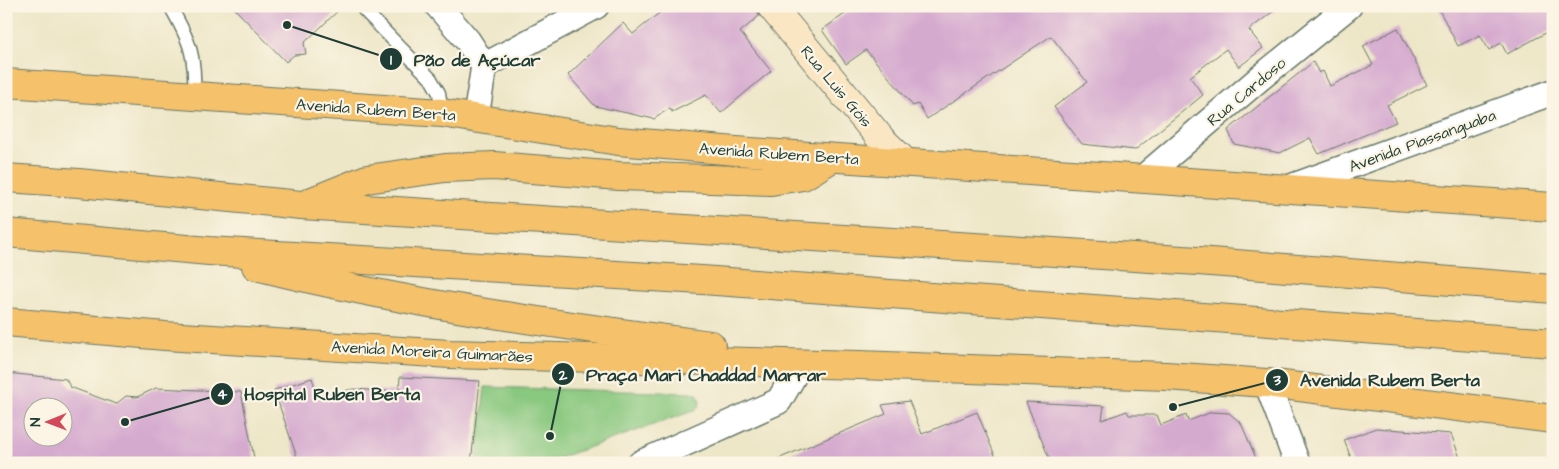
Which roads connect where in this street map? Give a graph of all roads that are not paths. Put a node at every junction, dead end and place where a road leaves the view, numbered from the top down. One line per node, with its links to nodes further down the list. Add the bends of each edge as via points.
1 (170, 6): 10 (lane, via 189,41 195,62)
2 (368, 6): 11 (lane, via 364,10 431,79 439,93)
3 (438, 6): 7 (street, via 468,41)
4 (596, 6): 7 (street)
5 (1350, 6): 15 (street, Rua Cardoso)
6 (782, 10): 14 (street, Rua Luis Góis, via 881,139)
7 (484, 66): 12 (street)
8 (6, 83): 10 (highway, Avenida Rubem Berta)
9 (1553, 92): 17 (street, Avenida Piassanguaba)
10 (194, 96): 11 (highway, Avenida Rubem Berta)
11 (442, 113): 12 (highway, Avenida Rubem Berta)
12 (476, 117): 13 (highway, Avenida Rubem Berta, via 618,141)
13 (832, 158): 14 (highway, Avenida Rubem Berta); 18 (highway, via 802,176 771,181 619,176 494,166 445,168 367,179)
14 (905, 162): 15 (highway, Avenida Rubem Berta)
15 (1144, 177): 17 (highway, Avenida Rubem Berta)
16 (6, 178): 18 (highway)
17 (1291, 188): 19 (highway, Avenida Rubem Berta)
18 (301, 205): 22 (highway, via 1208,262)
19 (1547, 208)
20 (6, 234): 21 (highway)
21 (209, 251): 24 (highway, via 702,280); 26 (highway, via 305,278 511,318)
22 (1553, 289)
23 (6, 322): 25 (highway, Avenida Moreira Guimarães, via 165,336 450,354)
24 (1553, 343)
25 (801, 363): 26 (highway, Avenida Moreira Guimarães); 29 (street, via 779,401)
26 (859, 364): 27 (highway)
27 (1267, 383): 28 (highway); 31 (street)
28 (1553, 419)
29 (680, 455): 30 (street)
30 (641, 463)
31 (1297, 463)

